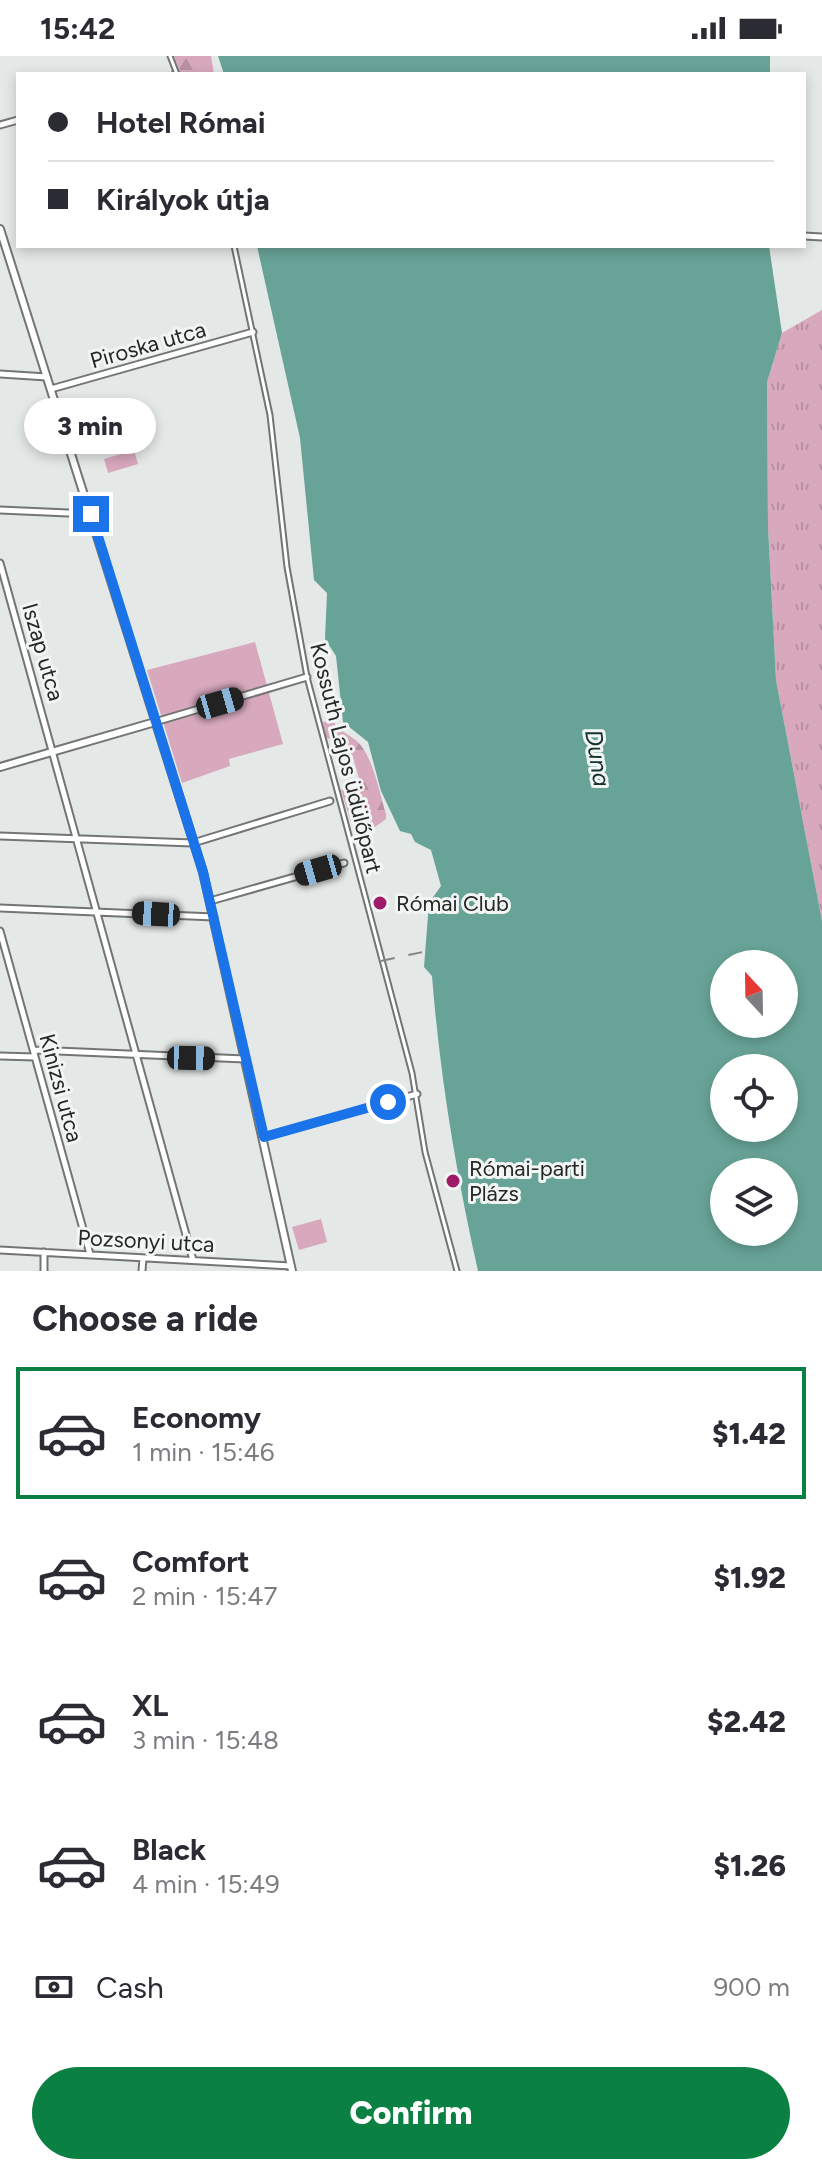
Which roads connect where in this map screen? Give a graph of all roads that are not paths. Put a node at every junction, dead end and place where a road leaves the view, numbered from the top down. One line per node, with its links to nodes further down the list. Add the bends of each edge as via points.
1 (0, 229): 5 (street)
2 (234, 248): 3 (street, Kossuth Lajos üdülőpart)
3 (253, 332): 6 (street, Piroska utca); 10 (street, Kossuth Lajos üdülőpart)
4 (0, 374): 5 (street)
5 (47, 377): 6 (street)
6 (51, 389): 8 (street)
7 (0, 510): 8 (street)
8 (91, 514): 11 (street)
9 (0, 563): 12 (street, Iszap utca)
10 (307, 677): 11 (street); 29 (street, Kossuth Lajos üdülőpart)
11 (155, 722): 12 (street); 17 (street)
12 (55, 751): 13 (street); 16 (street, Iszap utca)
13 (0, 767)
14 (330, 801): 17 (street)
15 (0, 836): 16 (street)
16 (78, 839): 17 (street); 21 (street, Iszap utca)
17 (193, 843): 19 (street)
18 (344, 863): 19 (street)
19 (210, 901): 22 (street)
20 (0, 908): 21 (street)
21 (98, 911): 22 (street); 27 (street, Iszap utca)
22 (214, 917): 28 (street)
23 (0, 931): 24 (street, Kinizsi utca)
24 (2, 949): 25 (street, Kinizsi utca)
25 (35, 1054): 26 (street); 27 (street); 33 (street, Kinizsi utca)
26 (0, 1056)
27 (136, 1057): 28 (street); 35 (street, Iszap utca)
28 (246, 1059): 30 (street)
29 (417, 1094): 30 (street); 41 (street, Kossuth Lajos üdülőpart, via 425,1152)
30 (264, 1137): 37 (street)
31 (0, 1250): 32 (street, Pozsonyi utca)
32 (44, 1252): 33 (street, Pozsonyi utca); 38 (street)
33 (90, 1254): 34 (street, Pozsonyi utca)
34 (143, 1258): 35 (street, Pozsonyi utca); 39 (street)
35 (193, 1260): 36 (street, Pozsonyi utca)
36 (211, 1261): 37 (street, Pozsonyi utca); 40 (street)
37 (291, 1268)
38 (44, 1271)
39 (142, 1271)
40 (211, 1271)
41 (457, 1271)

